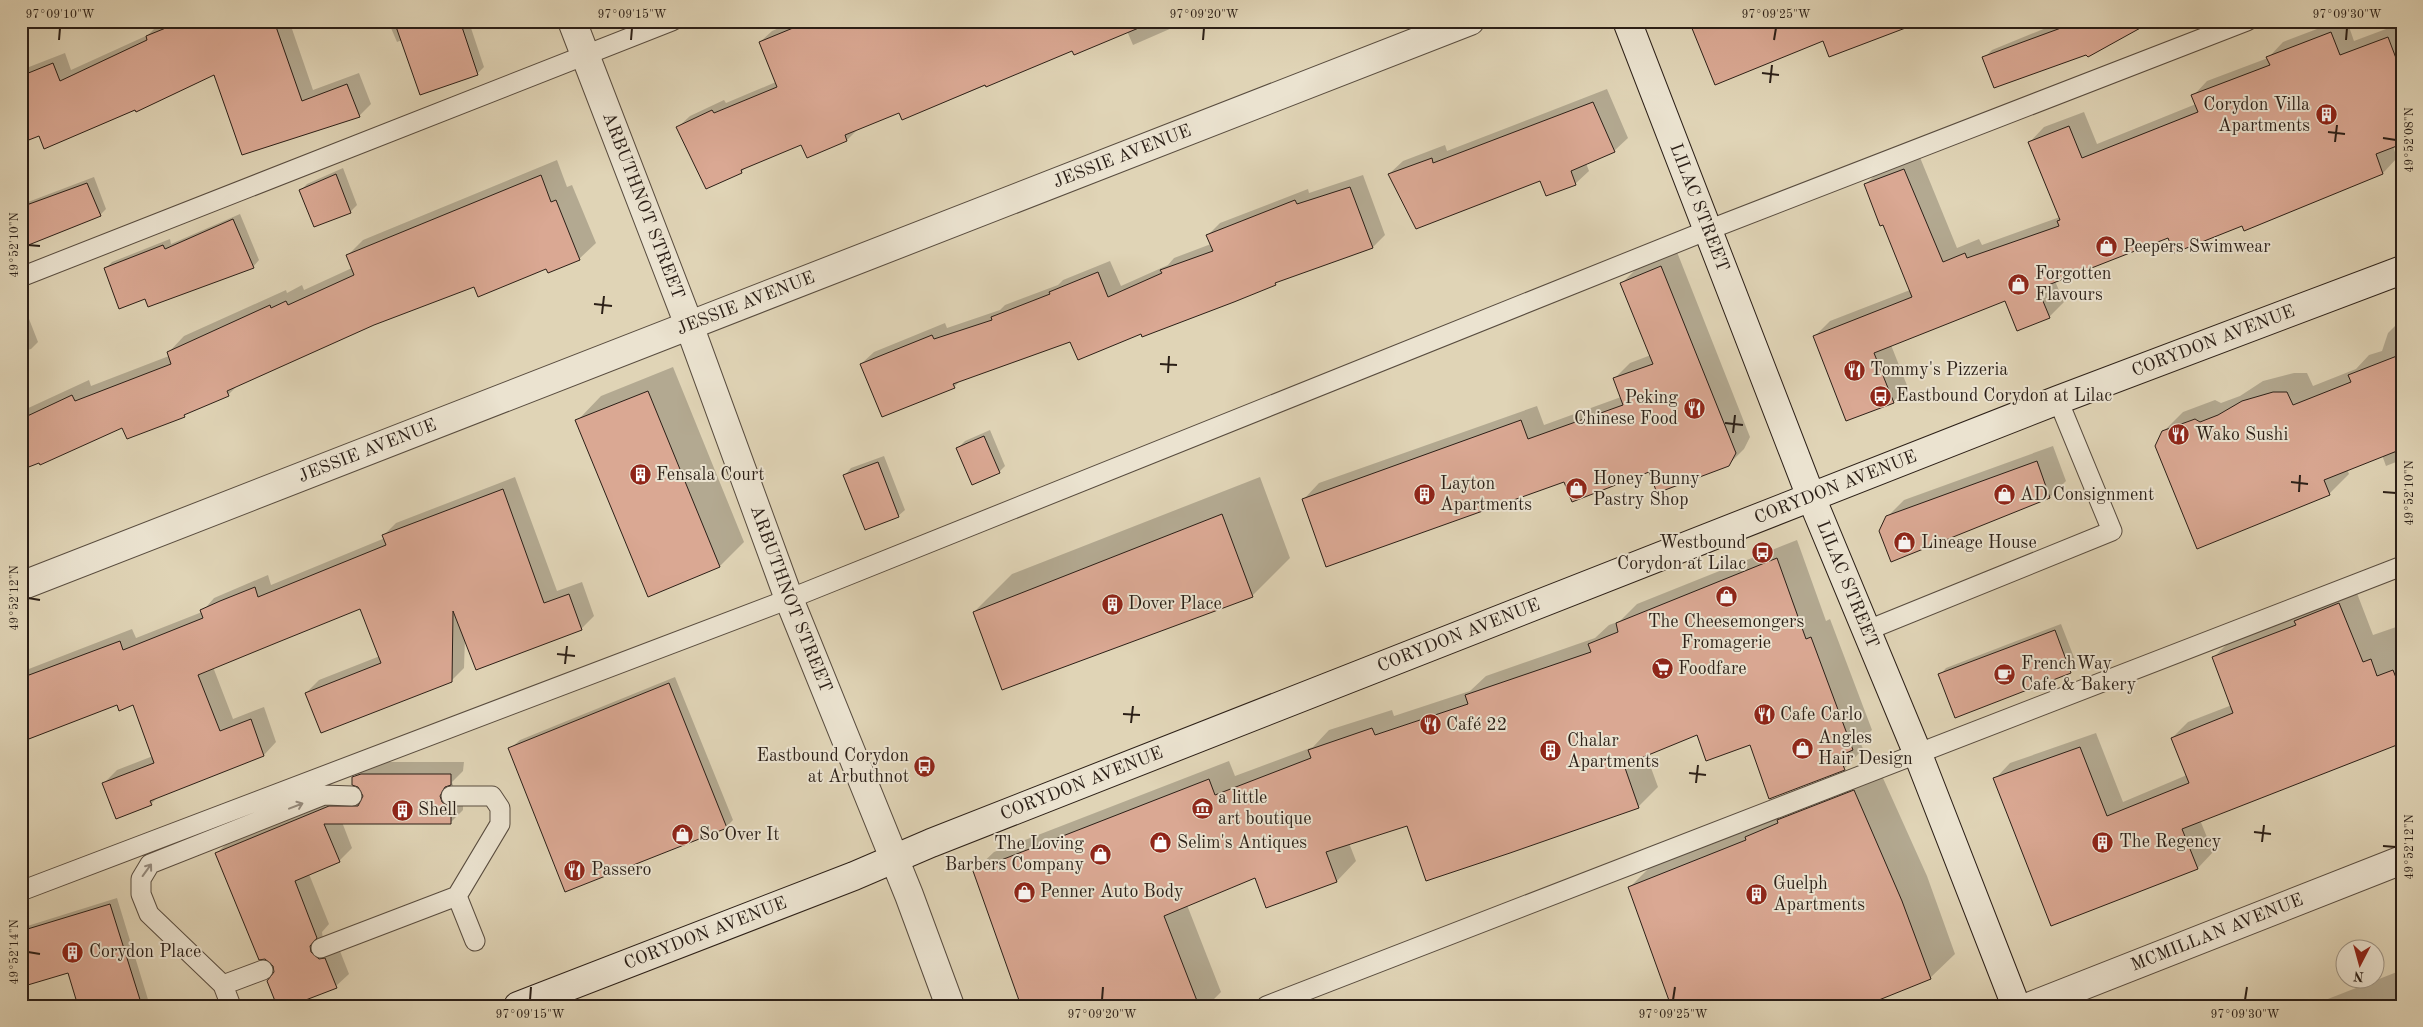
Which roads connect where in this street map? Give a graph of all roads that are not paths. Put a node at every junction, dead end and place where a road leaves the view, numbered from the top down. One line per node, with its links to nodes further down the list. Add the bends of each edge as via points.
1 (572, 21): 6 (street, ARBUTHNOT STREET)
2 (672, 21): 6 (lane)
3 (1470, 21): 10 (street, JESSIE AVENUE)
4 (1628, 21): 7 (street, LILAC STREET)
5 (2247, 21): 7 (lane)
6 (584, 54): 9 (lane); 10 (street, ARBUTHNOT STREET)
7 (1708, 230): 12 (street, LILAC STREET); 15 (lane)
8 (2402, 270): 11 (street, CORYDON AVENUE)
9 (21, 277)
10 (689, 325): 14 (street, JESSIE AVENUE); 15 (street, ARBUTHNOT STREET)
11 (2058, 400): 12 (street, CORYDON AVENUE); 16 (lane, via 2112,531)
12 (1810, 497): 16 (street, LILAC STREET); 20 (street, CORYDON AVENUE)
13 (2402, 566): 17 (lane)
14 (21, 586)
15 (789, 599): 20 (street, ARBUTHNOT STREET); 22 (lane)
16 (1868, 630): 17 (street, LILAC STREET)
17 (1918, 752): 31 (lane); 32 (street, LILAC STREET)
18 (352, 796): 27 (lane, one-way to 18, via 149,914 140,894 141,879 150,864 324,795)
19 (451, 796): 23 (lane, via 492,796 500,808 500,824)
20 (894, 859): 29 (street, CORYDON AVENUE); 30 (street, ARBUTHNOT STREET)
21 (2402, 860): 33 (street, MCMILLAN AVENUE)
22 (21, 891)
23 (457, 896): 24 (lane); 25 (lane)
24 (475, 941)
25 (321, 948)
26 (263, 970): 27 (lane)
27 (223, 984): 28 (lane)
28 (231, 1006)
29 (518, 1006)
30 (950, 1006)
31 (1266, 1006)
32 (2016, 1006)
33 (2031, 1006)

